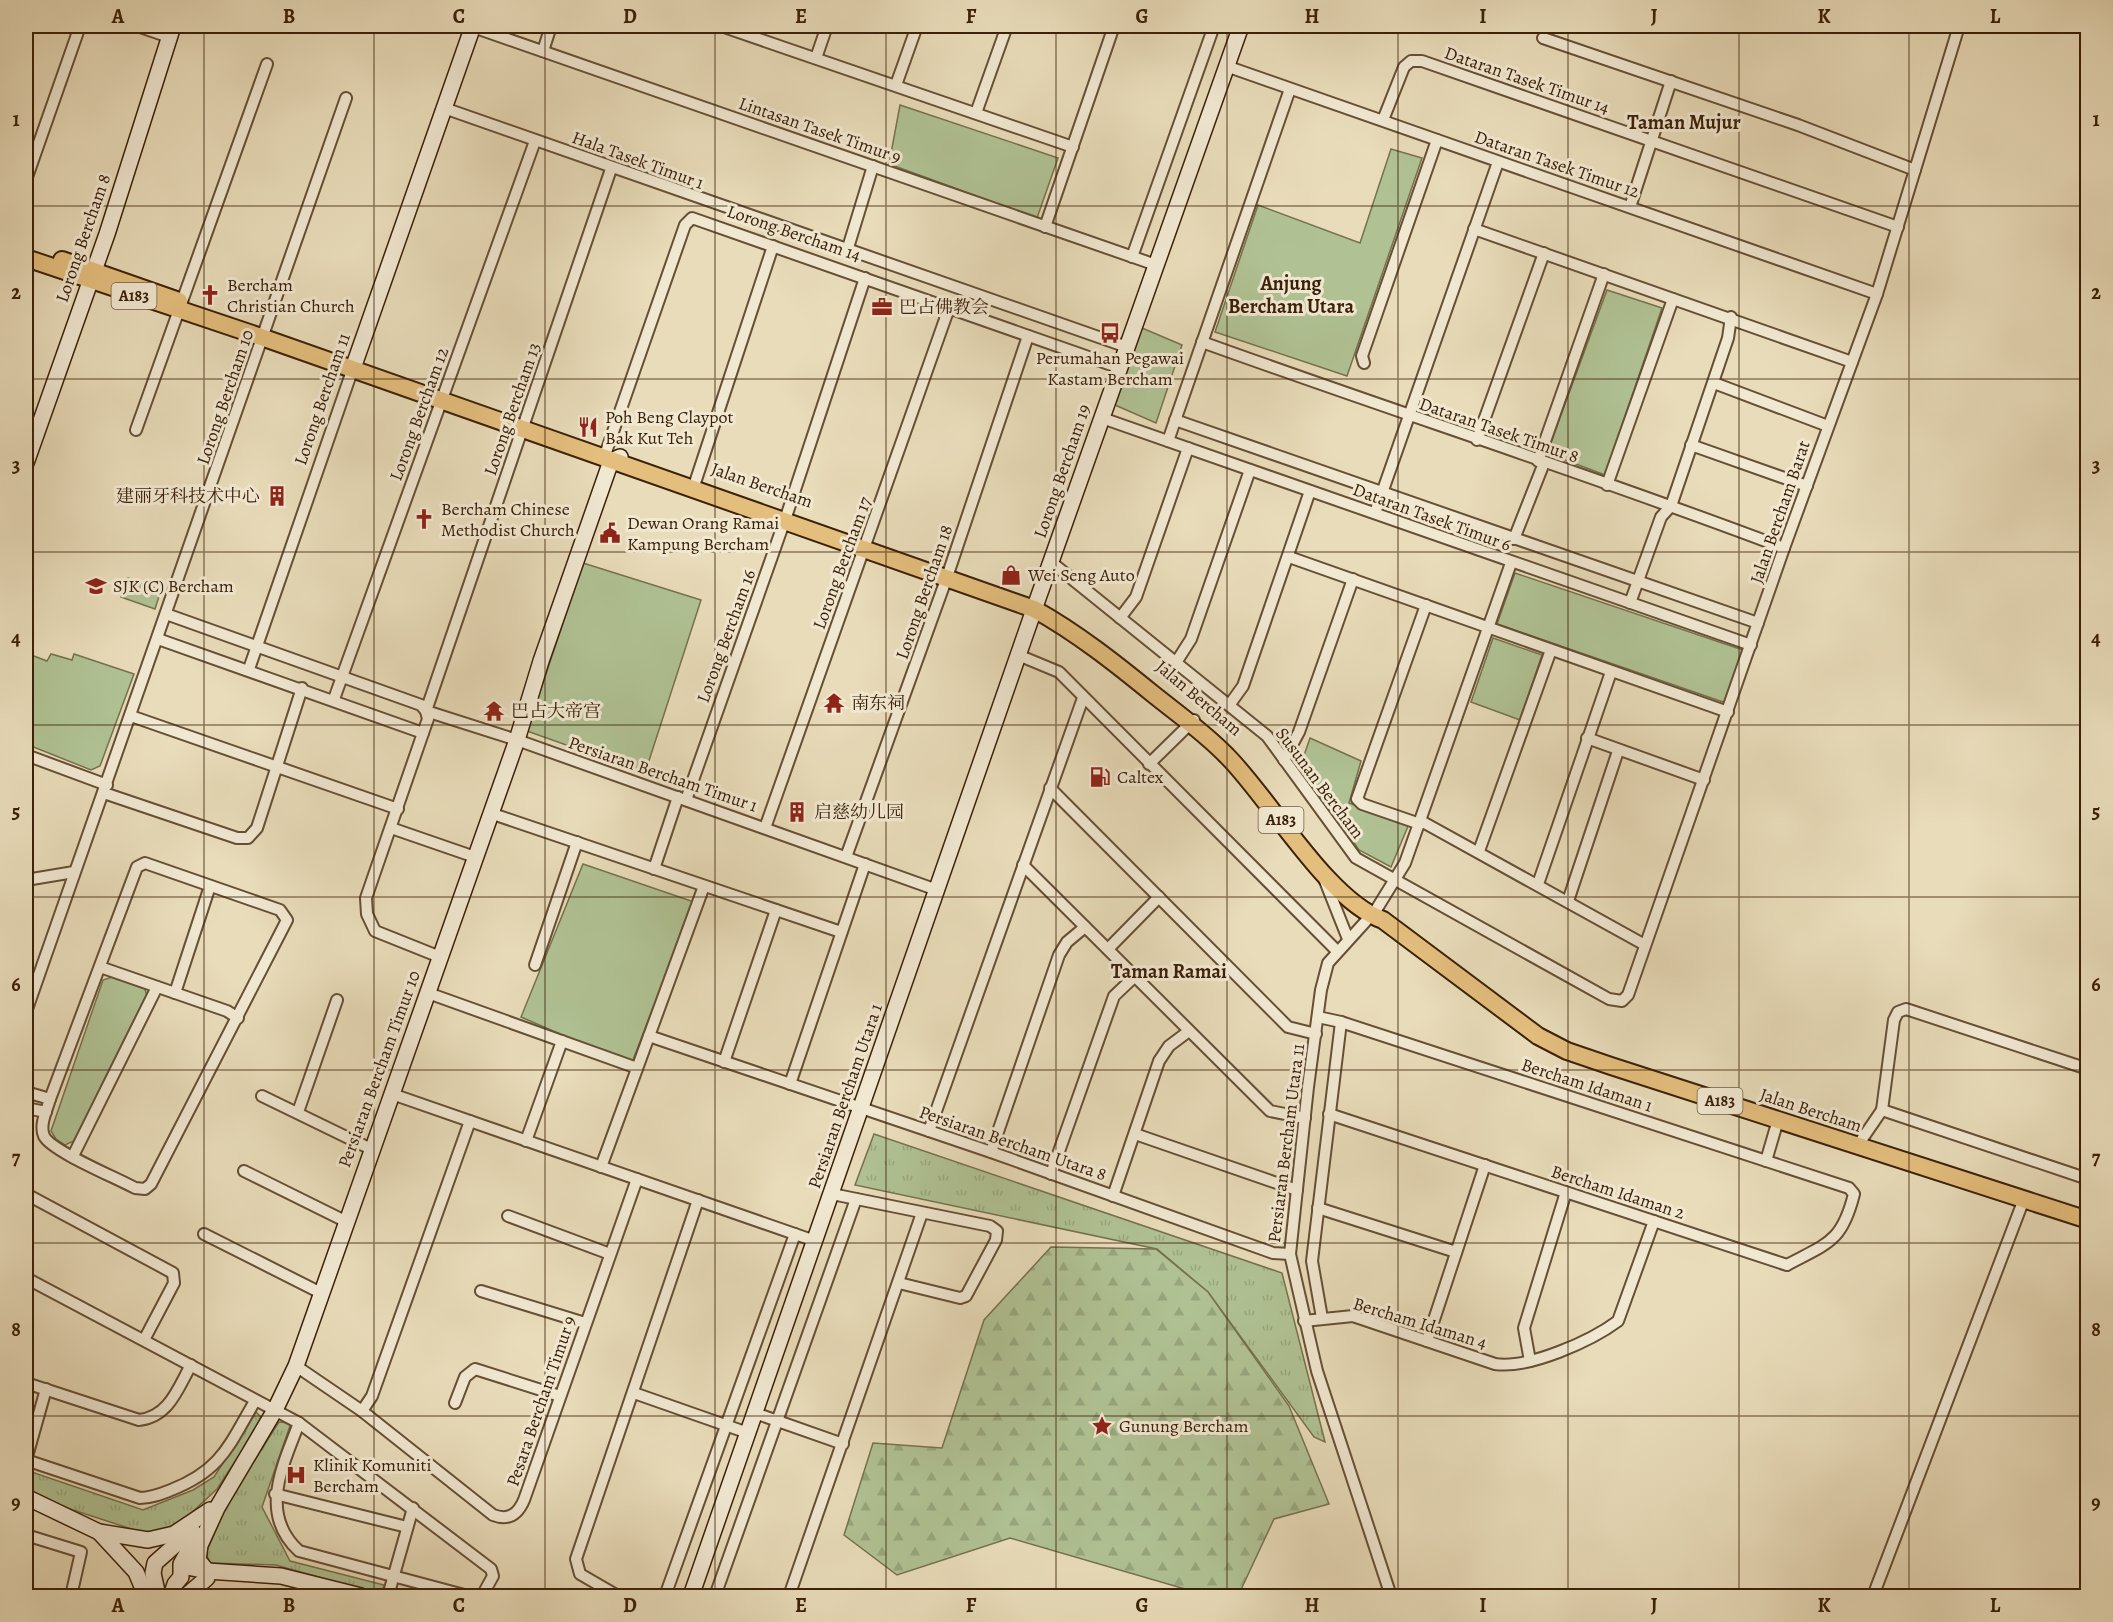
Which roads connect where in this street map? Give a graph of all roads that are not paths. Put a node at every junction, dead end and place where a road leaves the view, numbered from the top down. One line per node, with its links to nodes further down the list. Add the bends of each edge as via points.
1 (81, 26): 34 (street)
2 (137, 26): 13 (street)
3 (473, 26): 15 (street, Lintasan Tasek Timur 9); 23 (street, Lorong Bercham 11)
4 (551, 26): 15 (street)
5 (721, 26): 16 (street)
6 (827, 26): 16 (street)
7 (917, 26): 20 (street)
8 (1007, 26): 24 (street)
9 (1114, 26): 29 (street)
10 (1215, 26): 43 (street)
11 (1241, 26): 18 (street, Lorong Bercham 19)
12 (1959, 26): 33 (street, Jalan Bercham Barat)
13 (171, 31): 47 (street, Lorong Bercham 8)
14 (1543, 38): 19 (street)
15 (543, 51): 31 (street, Lintasan Tasek Timur 9)
16 (816, 58): 20 (street)
17 (267, 64): 51 (street)
18 (1226, 66): 21 (street, Dataran Tasek Timur 12); 45 (street, Lorong Bercham 19)
19 (1671, 81): 27 (street); 33 (street)
20 (896, 85): 24 (street)
21 (1290, 89): 25 (street, Dataran Tasek Timur 12); 56 (street)
22 (346, 98): 54 (street, Lorong Bercham 10)
23 (444, 108): 28 (street, Hala Tasek Timur 1); 60 (street, Lorong Bercham 11)
24 (976, 113): 29 (street)
25 (1383, 120): 26 (street, Dataran Tasek Timur 12); 27 (street, Dataran Tasek Timur 14, via 1402,70 1411,61 1422,61)
26 (1437, 140): 30 (street, Dataran Tasek Timur 12); 59 (street, via 1362,356)
27 (1652, 140): 35 (street); 37 (street, Dataran Tasek Timur 14)
28 (535, 141): 32 (street, Hala Tasek Timur 1); 63 (street, Lorong Bercham 12)
29 (1073, 147): 36 (street)
30 (1498, 162): 35 (street, Dataran Tasek Timur 12); 38 (street)
31 (873, 166): 36 (street, Lintasan Tasek Timur 9); 41 (street)
32 (612, 169): 41 (street, Hala Tasek Timur 1); 68 (street, Lorong Bercham 13)
33 (1915, 171): 37 (street, Jalan Bercham Barat)
34 (26, 180)
35 (1630, 207): 49 (street, Dataran Tasek Timur 12)
36 (1046, 227): 43 (street, Lintasan Tasek Timur 9)
37 (1898, 227): 49 (street, Jalan Bercham Barat)
38 (1474, 229): 42 (street); 64 (street)
39 (773, 246): 48 (street, Lorong Bercham 14); 74 (street, Lorong Bercham 14, via 696,219 687,221); 79 (street)
40 (26, 249): 47 (main road, Jalan Bercham / A183)
41 (847, 251): 57 (street, Hala Tasek Timur 1)
42 (1544, 253): 46 (street); 70 (street)
43 (1132, 257): 45 (street, Lintasan Tasek Timur 9)
44 (26, 258): 47 (main road, Jalan Bercham / A183)
45 (1156, 265): 57 (street, Lorong Bercham 19)
46 (1604, 274): 50 (street); 75 (street)
47 (91, 275): 51 (main road, Jalan Bercham / A183); 76 (street, Lorong Bercham 8)
48 (865, 278): 52 (street, Lorong Bercham 14); 85 (street, Lorong Bercham 16)
49 (1877, 294): 58 (street, Jalan Bercham Barat)
50 (1673, 299): 53 (street); 78 (street)
51 (181, 307): 54 (main road, Jalan Bercham / A183); 69 (street)
52 (949, 308): 55 (street, Lorong Bercham 14); 87 (street, Lorong Bercham 17)
53 (1731, 318): 58 (street); 62 (street)
54 (264, 335): 60 (main road, Jalan Bercham / A183); 98 (street, Lorong Bercham 10)
55 (1028, 336): 61 (street, Lorong Bercham 14); 92 (street, Lorong Bercham 18)
56 (1202, 342): 64 (street, Dataran Tasek Timur 8); 66 (street)
57 (1127, 347): 61 (street, Lorong Bercham 19)
58 (1852, 362): 67 (street, Jalan Bercham Barat)
59 (1364, 363)
60 (353, 368): 63 (main road, Jalan Bercham / A183); 104 (street, Lorong Bercham 11)
61 (1120, 368): 65 (street, Lorong Bercham 19)
62 (1714, 383): 67 (street); 72 (street)
63 (442, 399): 68 (main road, Jalan Bercham / A183); 110 (street, Lorong Bercham 12)
64 (1409, 417): 70 (street, Dataran Tasek Timur 8); 82 (street)
65 (1102, 418): 71 (street, Dataran Tasek Timur 6); 90 (street, Lorong Bercham 19)
66 (1175, 420): 71 (street); 82 (street, Dataran Tasek Timur 6)
67 (1828, 426): 80 (street, Jalan Bercham Barat)
68 (524, 427): 74 (main road, Jalan Bercham / A183); 115 (street, Lorong Bercham 13)
69 (136, 429)
70 (1477, 440): 75 (street, Dataran Tasek Timur 8)
71 (1168, 441): 73 (street, Dataran Tasek Timur 6)
72 (1691, 445): 80 (street); 83 (street)
73 (1188, 448): 77 (street, Dataran Tasek Timur 6); 99 (street, via 1136,597)
74 (608, 456): 79 (main road, Jalan Bercham / A183); 121 (street, Lorong Bercham 14)
75 (1541, 462): 78 (street, Dataran Tasek Timur 8); 86 (street)
76 (26, 463)
77 (1250, 470): 81 (street, Dataran Tasek Timur 6); 107 (street, via 1191,639)
78 (1607, 485): 83 (street, Dataran Tasek Timur 8)
79 (694, 486): 85 (main road, Jalan Bercham / A183)
80 (1807, 486): 88 (street, Jalan Bercham Barat)
81 (1310, 491): 84 (street, Dataran Tasek Timur 6); 89 (street)
82 (1383, 492): 84 (street); 86 (street, Dataran Tasek Timur 6)
83 (1671, 506): 88 (street, Dataran Tasek Timur 8); 94 (street, via 1661,518)
84 (1375, 513): 91 (street, Dataran Tasek Timur 6)
85 (786, 517): 87 (main road, Jalan Bercham / A183); 130 (street, Lorong Bercham 16)
86 (1514, 539): 94 (street, Dataran Tasek Timur 6)
87 (866, 546): 92 (main road, Jalan Bercham / A183); 135 (street, Lorong Bercham 17)
88 (1784, 548): 100 (street, Jalan Bercham Barat)
89 (1289, 557): 93 (street); 114 (street, via 1243,686)
90 (1051, 562): 96 (street, Lorong Bercham 19); 99 (street, Susunan Bercham)
91 (1511, 562): 95 (street, Dataran Tasek Timur 6); 101 (street, Persiaran Bercham Utara 11)
92 (948, 574): 96 (main road, Jalan Bercham / A183); 139 (street, Lorong Bercham 18)
93 (1353, 579): 97 (street); 124 (street, via 1299,732)
94 (1637, 583): 95 (street); 100 (street, Dataran Tasek Timur 6)
95 (1630, 603): 103 (street, Dataran Tasek Timur 6)
96 (1036, 605): 106 (street, Persiaran Bercham Utara 1); 118 (main road, Jalan Bercham / A183)
97 (1426, 605): 101 (street); 133 (street, via 1357,799)
98 (166, 614): 102 (street, Lorong Bercham 10); 104 (street)
99 (1120, 618): 107 (street, Susunan Bercham)
100 (1758, 623): 103 (street, Jalan Bercham Barat)
101 (1488, 628): 105 (street); 133 (street, Persiaran Bercham Utara 11)
102 (158, 639): 108 (street); 117 (street, Lorong Bercham 10)
103 (1751, 645): 116 (street, Jalan Bercham Barat)
104 (258, 646): 108 (street, Lorong Bercham 11); 110 (street)
105 (1551, 650): 109 (street); 137 (street)
106 (1018, 655): 112 (street, via 1059,672); 150 (street, Persiaran Bercham Utara 1)
107 (1177, 661): 114 (street, Susunan Bercham)
108 (249, 669): 111 (street)
109 (1611, 672): 116 (street); 120 (street)
110 (343, 675): 113 (street, Lorong Bercham 12); 115 (street, via 421,705)
111 (302, 688): 113 (street); 126 (street)
112 (1083, 698): 125 (street); 128 (street)
113 (334, 699): 119 (street)
114 (1230, 704): 124 (street, Susunan Bercham, via 1267,736)
115 (426, 711): 119 (street, via 428,719); 121 (street, Persiaran Bercham Timur 1)
116 (1728, 712): 127 (street, Jalan Bercham Barat)
117 (131, 716): 126 (street); 129 (street, Lorong Bercham 10)
118 (1193, 721): 125 (street); 143 (main road, Jalan Bercham / A183, via 1240,770); 154 (main road, Jalan Bercham / A183, via 1231,748 1307,843)
119 (423, 733): 131 (street)
120 (1587, 738): 122 (street); 147 (street)
121 (517, 740): 130 (street, Persiaran Bercham Timur 1); 132 (street, Persiaran Bercham Timur 10)
122 (1618, 751): 127 (street); 152 (street)
123 (26, 755): 129 (street)
124 (1284, 760): 146 (street, Susunan Bercham, via 1356,858)
125 (1149, 764): 160 (street)
126 (275, 768): 129 (street, via 257,828 244,838); 131 (street)
127 (1704, 780): 158 (street, Jalan Bercham Barat)
128 (1050, 788): 141 (street); 151 (street)
129 (105, 789): 144 (street, Lorong Bercham 10)
130 (682, 798): 135 (street, Persiaran Bercham Timur 1); 142 (street, Lorong Bercham 16)
131 (398, 809): 134 (street)
132 (490, 813): 136 (street); 138 (street, Persiaran Bercham Timur 10)
133 (1420, 822): 137 (street); 146 (street, Persiaran Bercham Utara 11)
134 (391, 828): 138 (street); 161 (street, via 366,898 367,914 375,931)
135 (765, 828): 139 (street, Persiaran Bercham Timur 1)
136 (577, 843): 142 (street); 162 (street)
137 (1479, 851): 147 (street)
138 (475, 857): 161 (street, Persiaran Bercham Timur 10)
139 (846, 857): 140 (street, Persiaran Bercham Timur 1)
140 (865, 864): 150 (street, Persiaran Bercham Timur 1); 156 (street)
141 (1023, 865): 155 (street); 195 (street)
142 (654, 869): 149 (street)
143 (1321, 870): 154 (main road, Jalan Bercham / A183); 157 (street)
144 (74, 872): 145 (street); 170 (street, Lorong Bercham 10)
145 (26, 880)
146 (1395, 880): 154 (street, Persiaran Bercham Utara 11); 169 (street, Susunan Bercham)
147 (1538, 884): 152 (street)
148 (210, 886): 163 (street, via 140,864); 166 (street); 172 (street, via 280,910 286,916 286,926)
149 (704, 886): 153 (street); 176 (street)
150 (937, 890): 187 (street, Persiaran Bercham Utara 1)
151 (1159, 897): 159 (street); 175 (street, via 1288,1027)
152 (1568, 901): 158 (street)
153 (776, 910): 156 (street); 178 (street)
154 (1377, 915): 157 (street, Persiaran Bercham Utara 11); 193 (main road, Jalan Bercham / A183, via 1538,1036 1567,1051)
155 (1085, 927): 159 (street); 200 (street, via 1059,955)
156 (841, 932): 181 (street)
157 (1348, 939): 160 (street, Persiaran Bercham Utara 11)
158 (1646, 945): 169 (street, Jalan Bercham Barat, via 1628,995)
159 (1108, 949): 164 (street)
160 (1336, 950): 171 (street, Persiaran Bercham Utara 11, via 1324,974)
161 (440, 957): 167 (street, Persiaran Bercham Timur 10)
162 (535, 965)
163 (100, 967): 165 (street); 185 (street)
164 (1134, 977): 174 (street); 206 (street, via 1114,996)
165 (157, 987): 166 (street); 201 (street)
166 (175, 993): 172 (street)
167 (428, 993): 177 (street); 183 (street, Persiaran Bercham Timur 10)
168 (337, 1000): 190 (street)
169 (1619, 1002)
170 (26, 1012)
171 (1318, 1017): 173 (street, Bercham Idaman 1); 175 (street, Persiaran Bercham Utara 11)
172 (238, 1018): 201 (street, via 151,1184 145,1189 135,1188)
173 (1341, 1022): 191 (street); 202 (street, Bercham Idaman 1)
174 (1189, 1031): 192 (street, via 1270,1111); 196 (street, via 1169,1046 1159,1061)
175 (1316, 1034): 192 (street, Persiaran Bercham Utara 11)
176 (649, 1036): 178 (street, Persiaran Bercham Utara 8); 179 (street)
177 (562, 1041): 179 (street); 197 (street)
178 (724, 1062): 181 (street, Persiaran Bercham Utara 8)
179 (638, 1068): 204 (street)
180 (2088, 1069): 188 (street, via 1910,1010 1898,1012)
181 (790, 1084): 187 (street, Persiaran Bercham Utara 8)
182 (26, 1092): 185 (street)
183 (392, 1094): 194 (street); 199 (street, Persiaran Bercham Timur 10)
184 (262, 1096): 190 (street)
185 (50, 1099): 189 (street)
186 (26, 1108): 189 (street)
187 (862, 1108): 195 (street, Persiaran Bercham Utara 8); 213 (street, Persiaran Bercham Utara 1)
188 (1882, 1110): 198 (street); 208 (street)
189 (46, 1112): 201 (street, via 44,1136 60,1151)
190 (298, 1112): 199 (street)
191 (1329, 1114): 203 (street, Bercham Idaman 2); 218 (street)
192 (1305, 1119): 210 (street, Persiaran Bercham Utara 11)
193 (1778, 1120): 198 (main road, Jalan Bercham / A183); 202 (street)
194 (470, 1121): 197 (street); 249 (street, via 372,1396)
195 (929, 1131): 200 (street, Persiaran Bercham Utara 8)
196 (1135, 1134): 210 (street); 214 (street)
197 (526, 1141): 204 (street)
198 (1858, 1145): 216 (main road, Jalan Bercham / A183)
199 (371, 1149): 223 (street, Persiaran Bercham Timur 10)
200 (991, 1152): 206 (street, Persiaran Bercham Utara 8)
201 (73, 1156)
202 (1766, 1161): 209 (street, Bercham Idaman 1)
203 (1485, 1166): 211 (street, Bercham Idaman 2); 227 (street)
204 (602, 1167): 207 (street)
205 (244, 1171): 223 (street)
206 (1051, 1174): 214 (street, Persiaran Bercham Utara 8)
207 (637, 1179): 217 (street); 228 (street, Pesara Bercham Timur 9)
208 (2088, 1179)
209 (1845, 1187): 222 (street, Bercham Idaman 2, via 1854,1194 1841,1232 1833,1241 1787,1264)
210 (1297, 1190): 229 (street, Persiaran Bercham Utara 11)
211 (1566, 1192): 222 (street, Bercham Idaman 2); 239 (street, via 1524,1328)
212 (26, 1194): 237 (street, via 173,1273 174,1283)
213 (832, 1194): 215 (street); 226 (street, Persiaran Bercham Utara 1)
214 (1113, 1196): 229 (street, Persiaran Bercham Utara 8, via 1274,1252)
215 (856, 1199): 219 (street); 251 (street)
216 (2024, 1199): 221 (main road, Jalan Bercham / A183); 284 (street)
217 (698, 1200): 225 (street); 244 (street)
218 (1318, 1208): 227 (street); 234 (street, via 1312,1261)
219 (922, 1213): 231 (street); 231 (street, via 990,1226 997,1231 996,1240 963,1298)
220 (508, 1216): 228 (street)
221 (2088, 1220)
222 (1654, 1221): 239 (street, Bercham Idaman 4, via 1618,1321 1566,1348)
223 (346, 1222): 233 (street, Persiaran Bercham Timur 10)
224 (204, 1234): 233 (street)
225 (795, 1234): 226 (street); 253 (street)
226 (815, 1241): 250 (street, Persiaran Bercham Utara 1)
227 (1456, 1252): 238 (street)
228 (610, 1254): 236 (street, Pesara Bercham Timur 9)
229 (1290, 1254): 235 (street, Persiaran Bercham Utara 11)
230 (26, 1278): 237 (street)
231 (899, 1283): 255 (street)
232 (481, 1291): 236 (street)
233 (321, 1293): 241 (street, Persiaran Bercham Timur 10)
234 (1322, 1318): 235 (street, Bercham Idaman 4); 238 (street, Bercham Idaman 4, via 1353,1316)
235 (1304, 1321): 283 (street, Persiaran Bercham Utara 11, via 1330,1414 1364,1506)
236 (585, 1323): 245 (street, Pesara Bercham Timur 9)
237 (144, 1340): 240 (street)
238 (1427, 1341): 239 (street, Bercham Idaman 4, via 1495,1364 1508,1366)
239 (1530, 1361)
240 (191, 1365): 243 (street, via 166,1408 151,1419 139,1420); 246 (street)
241 (296, 1366): 248 (street, Persiaran Bercham Timur 10); 249 (street, Pesara Bercham Timur 9)
242 (26, 1383): 243 (street)
243 (46, 1389): 256 (street)
244 (634, 1393): 253 (street); 278 (street, via 576,1558 580,1574)
245 (560, 1396): 247 (street, via 479,1368 467,1373); 249 (street, Pesara Bercham Timur 9, via 524,1500 518,1512 507,1517 488,1511)
246 (255, 1401): 248 (street); 256 (street, via 212,1469 153,1497 140,1498)
247 (455, 1403)
248 (276, 1410): 252 (street); 260 (street, Persiaran Bercham Timur 10)
249 (362, 1411)
250 (755, 1413): 251 (street); 254 (street, Persiaran Bercham Utara 1)
251 (776, 1420): 255 (street); 281 (street)
252 (299, 1423): 257 (street, via 278,1478); 259 (street)
253 (726, 1426): 254 (street); 279 (street)
254 (748, 1433): 280 (street, Persiaran Bercham Utara 1)
255 (843, 1444): 282 (street)
256 (26, 1460)
257 (276, 1494): 261 (street); 267 (street, via 285,1535 299,1551)
258 (26, 1497): 263 (street)
259 (413, 1508): 261 (street); 277 (street, via 493,1571)
260 (214, 1509): 263 (street, via 166,1538); 264 (street); 265 (street); 266 (street, via 198,1551 198,1560)
261 (407, 1527): 267 (street)
262 (26, 1535): 270 (street, via 81,1552)
263 (103, 1535): 264 (street); 268 (street); 271 (street, via 136,1572)
264 (164, 1556): 265 (street, via 175,1558); 268 (street, via 155,1563)
265 (181, 1565): 266 (street); 269 (street, via 182,1577)
266 (207, 1574): 269 (street); 273 (street); 274 (street, via 280,1576)
267 (394, 1576): 275 (street); 276 (street)
268 (155, 1579): 269 (street); 272 (street)
269 (175, 1587)
270 (71, 1596)
271 (146, 1596)
272 (158, 1596)
273 (186, 1596)
274 (361, 1596)
275 (388, 1596)
276 (468, 1596)
277 (482, 1596)
278 (618, 1596)
279 (665, 1596)
280 (691, 1596)
281 (715, 1596)
282 (789, 1596)
283 (1391, 1596)
284 (1873, 1596)

